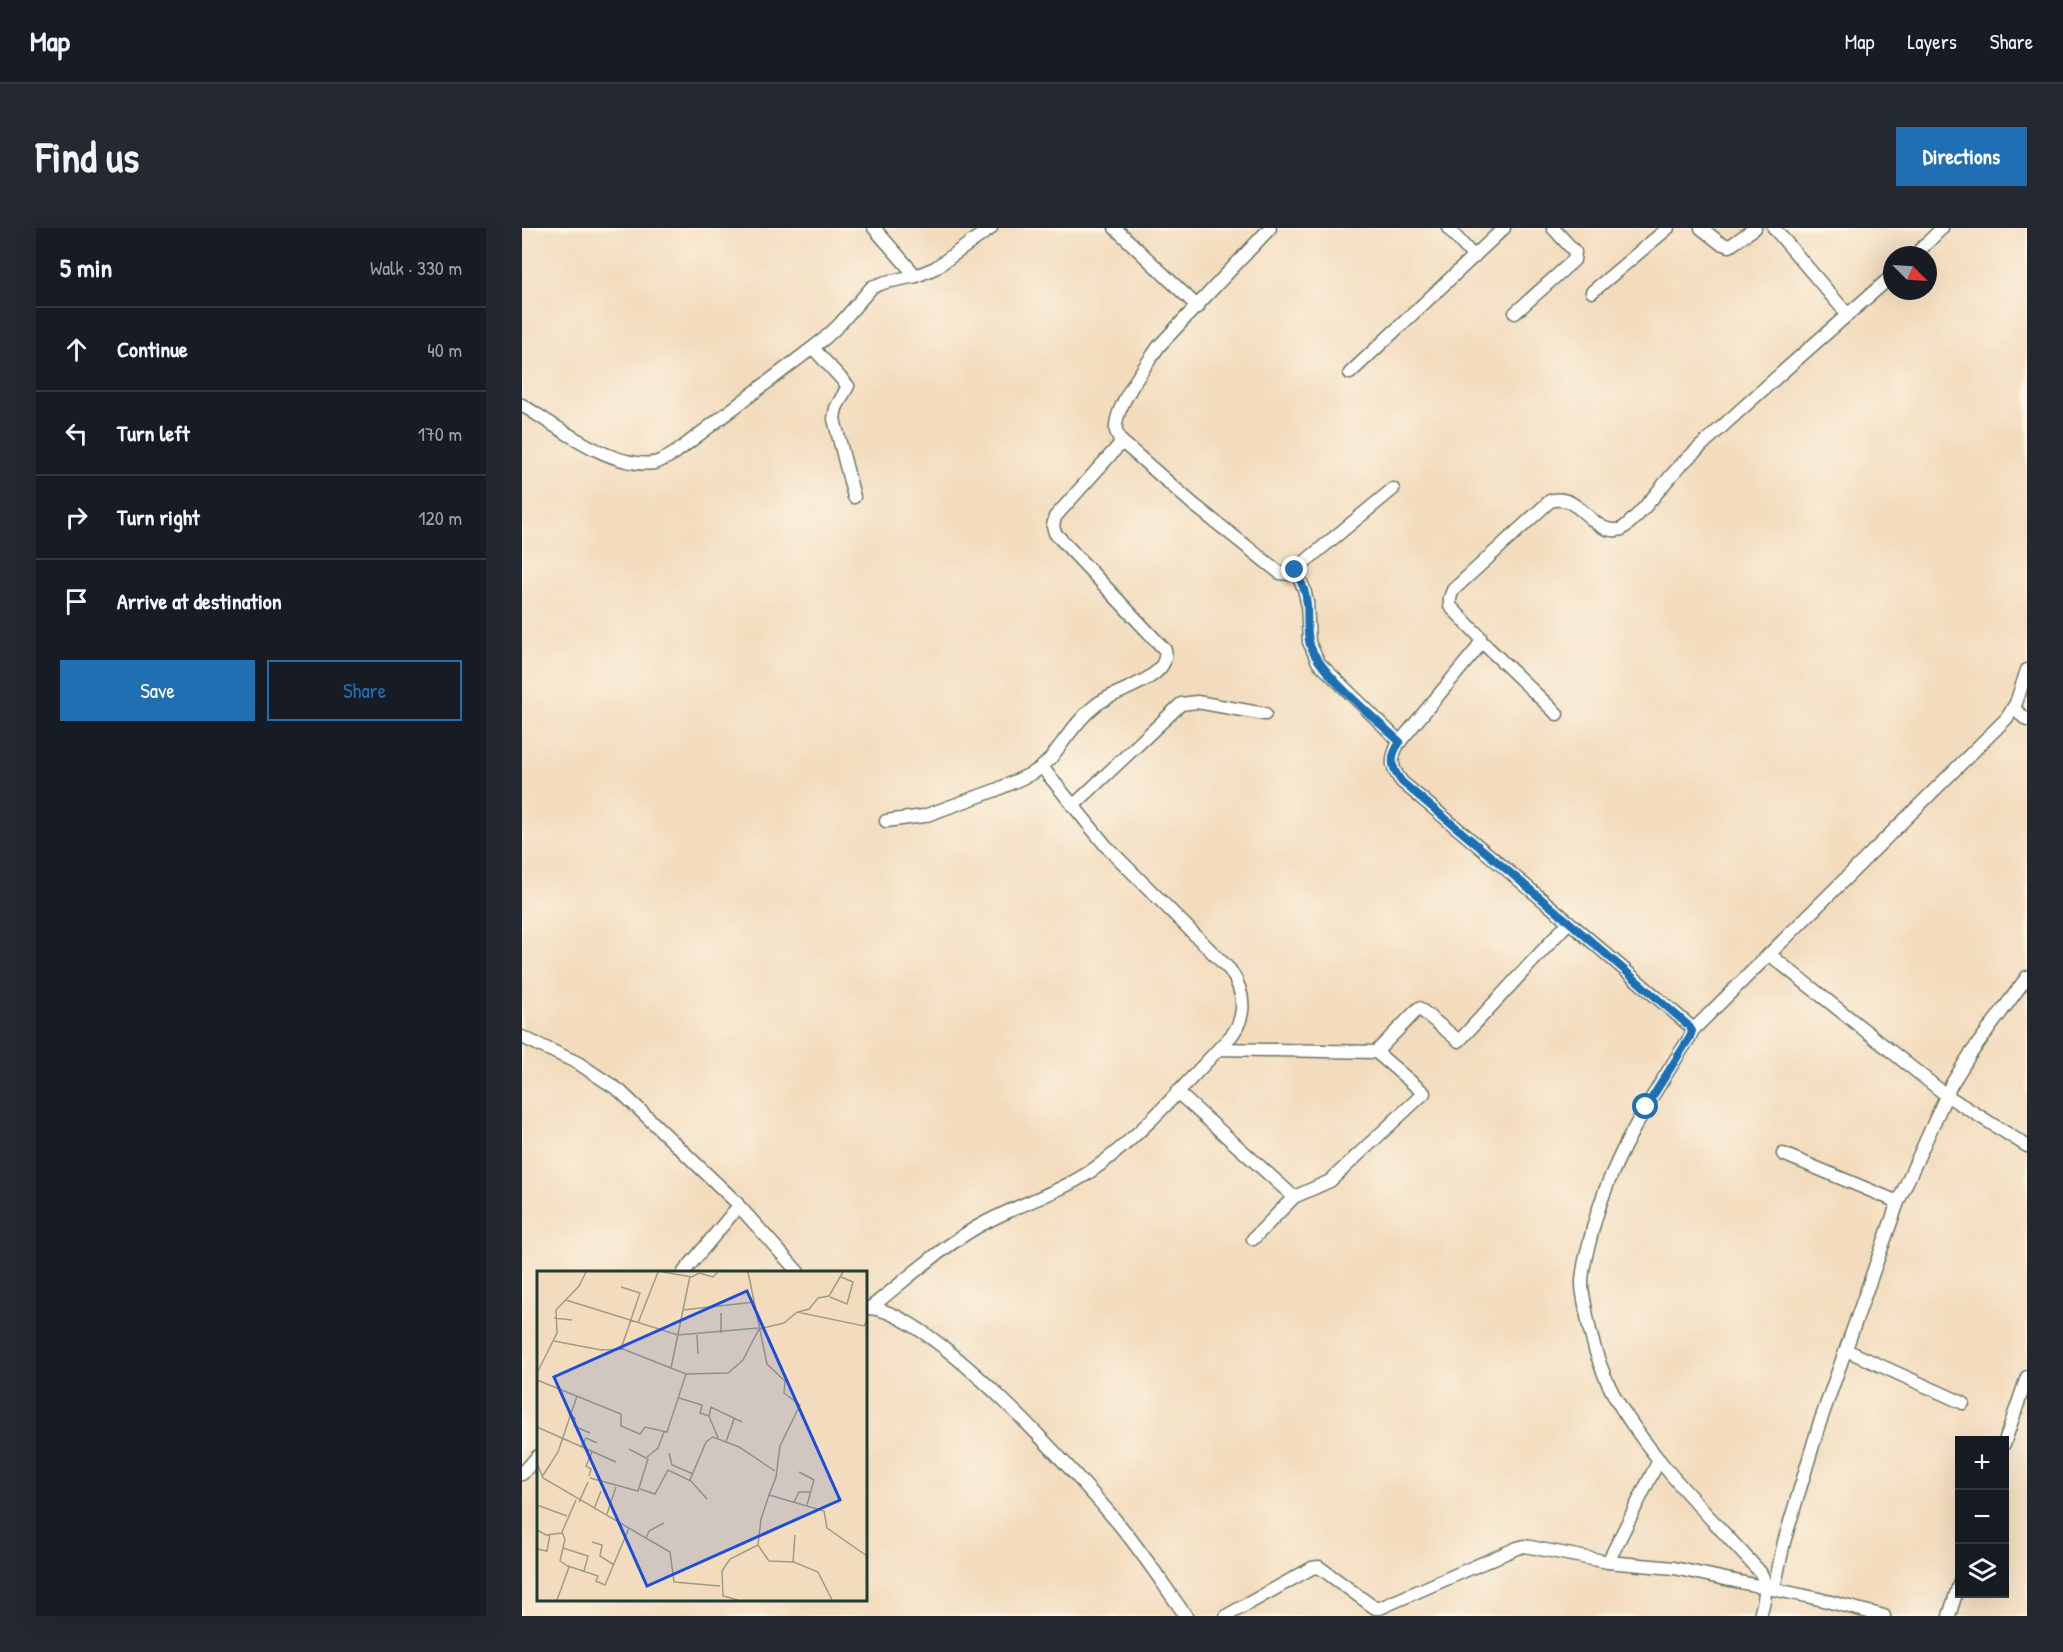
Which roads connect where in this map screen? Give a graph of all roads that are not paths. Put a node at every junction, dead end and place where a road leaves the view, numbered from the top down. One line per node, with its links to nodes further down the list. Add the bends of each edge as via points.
1 (874, 228): 15 (street)
2 (991, 228): 15 (street)
3 (1115, 228): 18 (street)
4 (1270, 228): 18 (street)
5 (1448, 228): 14 (street)
6 (1504, 228): 14 (street)
7 (1553, 228): 19 (street, via 1575,252 1574,260)
8 (1668, 228): 17 (street)
9 (1701, 228): 10 (street, via 1730,246)
10 (1755, 228)
11 (1774, 228): 20 (street)
12 (1942, 228): 13 (street)
13 (1924, 246)
14 (1474, 257): 22 (street)
15 (916, 276): 21 (street, via 872,287)
16 (1883, 284): 20 (street)
17 (1592, 292)
18 (1198, 307): 24 (street, via 1160,346 1126,396 1116,430)
19 (1515, 313)
20 (1848, 315): 28 (street, via 1683,462 1622,530 1603,528 1569,501 1557,499 1545,504 1453,590 1450,606)
21 (813, 348): 23 (street, via 675,453 653,463 628,461 591,447); 26 (street, via 848,386 834,419)
22 (1350, 373)
23 (522, 405)
24 (1122, 442): 27 (street, via 1280,573); 35 (street, via 1055,517 1053,526 1055,533 1165,650 1165,661 1141,682 1095,705)
25 (1393, 489): 27 (street)
26 (854, 497)
27 (1295, 570): 34 (street, via 1304,590 1309,642 1318,662)
28 (1481, 641): 32 (street); 34 (street)
29 (2027, 670): 30 (street)
30 (2013, 708): 33 (street); 39 (street)
31 (1265, 714): 36 (street, via 1197,702 1181,704)
32 (1557, 714)
33 (2027, 720)
34 (1400, 742): 38 (street, via 1391,760 1402,782)
35 (1042, 767): 36 (street); 37 (street, via 996,790 924,816)
36 (1073, 806): 43 (street, via 1106,846 1230,970 1238,983 1243,1005 1239,1026)
37 (886, 822)
38 (1569, 922): 41 (street); 44 (street, via 1459,1041 1419,1008)
39 (1769, 954): 41 (street); 46 (street)
40 (2027, 977): 46 (street, via 1969,1056)
41 (1692, 1031): 61 (street, via 1646,1107 1611,1176 1597,1210 1583,1268 1586,1312 1602,1370 1622,1409)
42 (522, 1037): 51 (street, via 578,1063 620,1091)
43 (1219, 1049): 44 (street); 45 (street)
44 (1376, 1052): 49 (street, via 1424,1093 1330,1181)
45 (1177, 1092): 49 (street); 55 (street, via 1093,1170 973,1229)
46 (1946, 1095): 47 (street); 50 (street)
47 (2027, 1146)
48 (1783, 1154): 50 (street)
49 (1294, 1197): 52 (street)
50 (1898, 1202): 56 (street)
51 (738, 1205): 53 (street); 54 (street)
52 (1253, 1239)
53 (685, 1271)
54 (797, 1271)
55 (868, 1308): 66 (street, via 889,1312 920,1330 1004,1401 1106,1509)
56 (1846, 1350): 58 (street); 64 (street)
57 (2027, 1377): 59 (street)
58 (1963, 1403)
59 (2007, 1436)
60 (537, 1457): 62 (street)
61 (1659, 1460): 63 (street); 64 (street)
62 (522, 1474)
63 (1608, 1562): 64 (street, via 1674,1568); 67 (street, via 1525,1546 1380,1608 1319,1567)
64 (1770, 1588): 68 (street); 69 (street)
65 (1955, 1595): 70 (street)
66 (1186, 1616)
67 (1226, 1616)
68 (1760, 1616)
69 (1884, 1616)
70 (1949, 1616)

